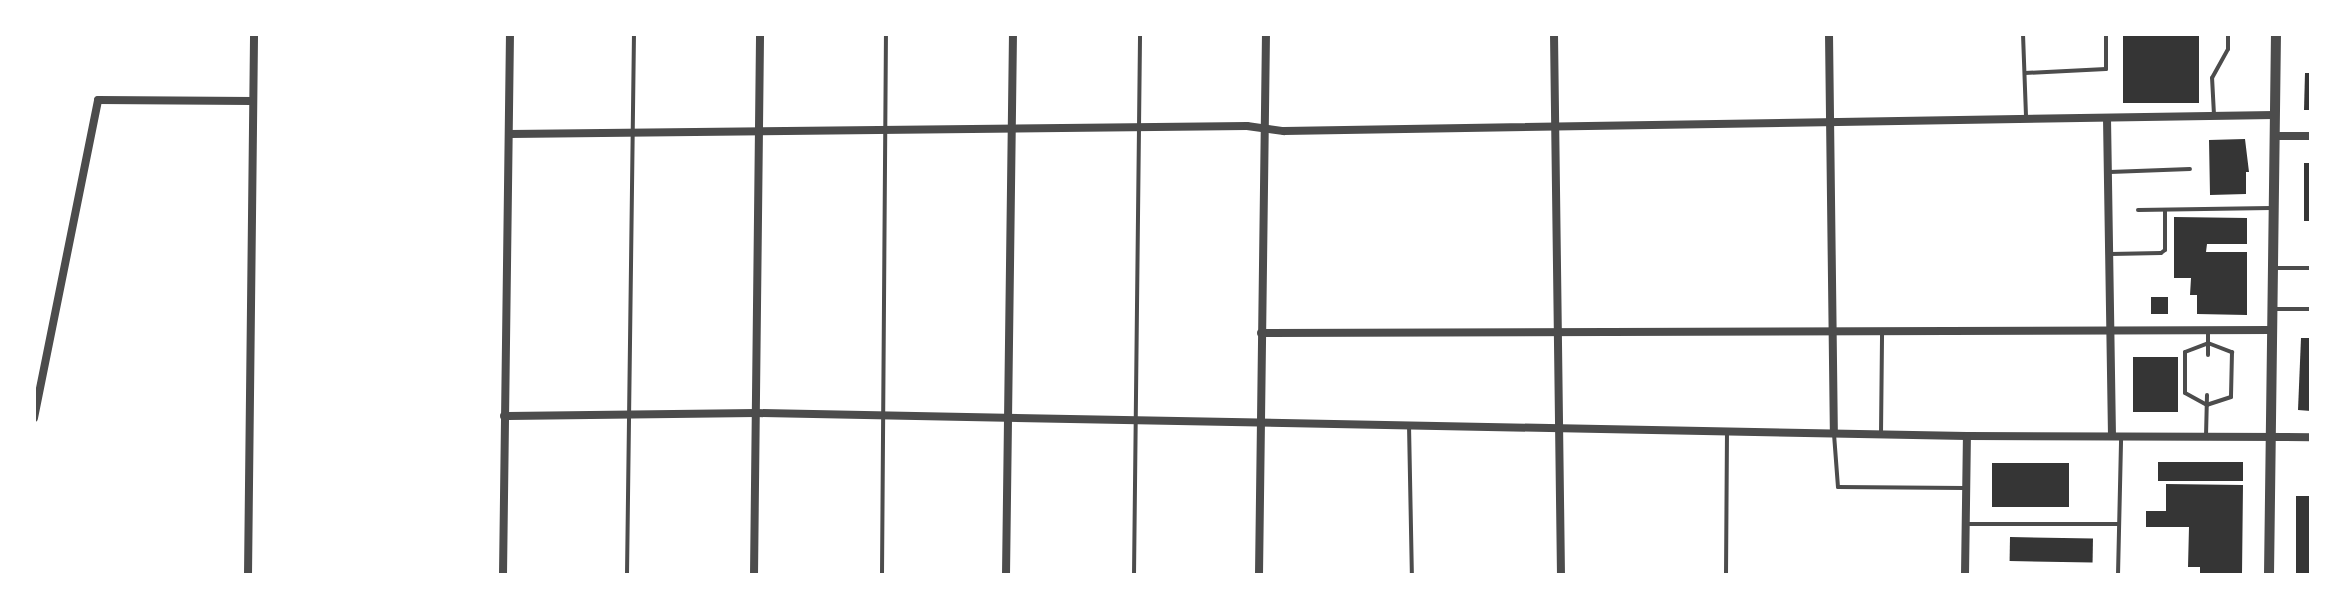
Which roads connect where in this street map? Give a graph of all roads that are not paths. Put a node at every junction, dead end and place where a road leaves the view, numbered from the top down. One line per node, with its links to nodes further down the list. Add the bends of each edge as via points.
1 (254, 34): 16 (street)
2 (510, 34): 28 (street)
3 (634, 34): 29 (lane)
4 (760, 34): 27 (street)
5 (886, 34): 25 (lane)
6 (1013, 34): 22 (street)
7 (1140, 34): 23 (lane)
8 (1266, 34): 26 (street)
9 (1554, 34): 24 (street)
10 (1829, 34): 21 (street)
11 (2023, 34): 15 (lane)
12 (2106, 34): 15 (lane, via 2106,69)
13 (2228, 34): 18 (lane, via 2228,49 2212,78)
14 (2276, 34): 17 (street)
15 (2025, 73): 20 (lane)
16 (253, 101): 58 (street, via 98,100); 74 (street)
17 (2274, 115): 18 (street); 30 (street)
18 (2214, 116): 19 (street)
19 (2107, 118): 20 (street); 33 (street)
20 (2026, 120): 21 (street)
21 (1829, 122): 24 (street); 43 (street)
22 (1012, 127): 23 (street); 25 (street); 57 (street)
23 (1140, 127): 26 (street); 59 (lane)
24 (1555, 127): 26 (street); 47 (street)
25 (885, 129): 27 (street); 55 (lane)
26 (1264, 129): 48 (street)
27 (759, 131): 29 (street); 53 (street)
28 (510, 134): 29 (street); 56 (street)
29 (632, 134): 54 (lane)
30 (2274, 136): 31 (street); 34 (street)
31 (2311, 136)
32 (2190, 169): 33 (lane)
33 (2108, 172): 37 (street)
34 (2273, 208): 35 (lane); 38 (street)
35 (2165, 209): 36 (lane); 37 (lane, via 2165,250)
36 (2138, 210)
37 (2109, 254): 42 (street)
38 (2273, 268): 39 (lane); 40 (street)
39 (2311, 268)
40 (2272, 309): 41 (lane); 46 (street)
41 (2311, 309)
42 (2110, 329): 44 (street); 45 (street); 67 (street)
43 (1834, 330): 44 (street); 47 (street); 64 (street)
44 (1882, 330): 65 (lane)
45 (2208, 330): 46 (street); 49 (lane)
46 (2272, 330): 69 (street)
47 (1558, 331): 48 (street); 62 (street)
48 (1261, 333): 60 (street)
49 (2208, 343): 50 (lane); 52 (lane, via 2185,352 2185,393); 52 (lane, via 2232,352 2231,397)
50 (2208, 355)
51 (2207, 395): 52 (lane)
52 (2207, 405): 68 (lane)
53 (756, 413): 54 (street); 55 (street); 77 (street)
54 (630, 415): 56 (street); 76 (lane)
55 (882, 415): 57 (street); 78 (lane)
56 (504, 416): 75 (street)
57 (1009, 417): 59 (street); 79 (street)
58 (34, 418)
59 (1134, 419): 60 (street); 80 (lane)
60 (1261, 422): 61 (street); 81 (street)
61 (1409, 424): 62 (street); 82 (lane)
62 (1559, 427): 63 (street); 83 (street)
63 (1727, 431): 64 (street); 84 (lane)
64 (1834, 432): 65 (street); 71 (lane, via 1838,487)
65 (1881, 434): 66 (street)
66 (1967, 436): 67 (street); 71 (street)
67 (2116, 436): 68 (street); 73 (lane)
68 (2206, 436): 69 (street)
69 (2271, 437): 70 (street); 87 (street)
70 (2311, 437)
71 (1966, 488): 72 (street)
72 (1966, 524): 73 (lane); 85 (street)
73 (2119, 524): 86 (lane)
74 (248, 575)
75 (503, 575)
76 (627, 575)
77 (754, 575)
78 (882, 575)
79 (1006, 575)
80 (1134, 575)
81 (1259, 575)
82 (1412, 575)
83 (1561, 575)
84 (1726, 575)
85 (1965, 575)
86 (2118, 575)
87 (2269, 575)

